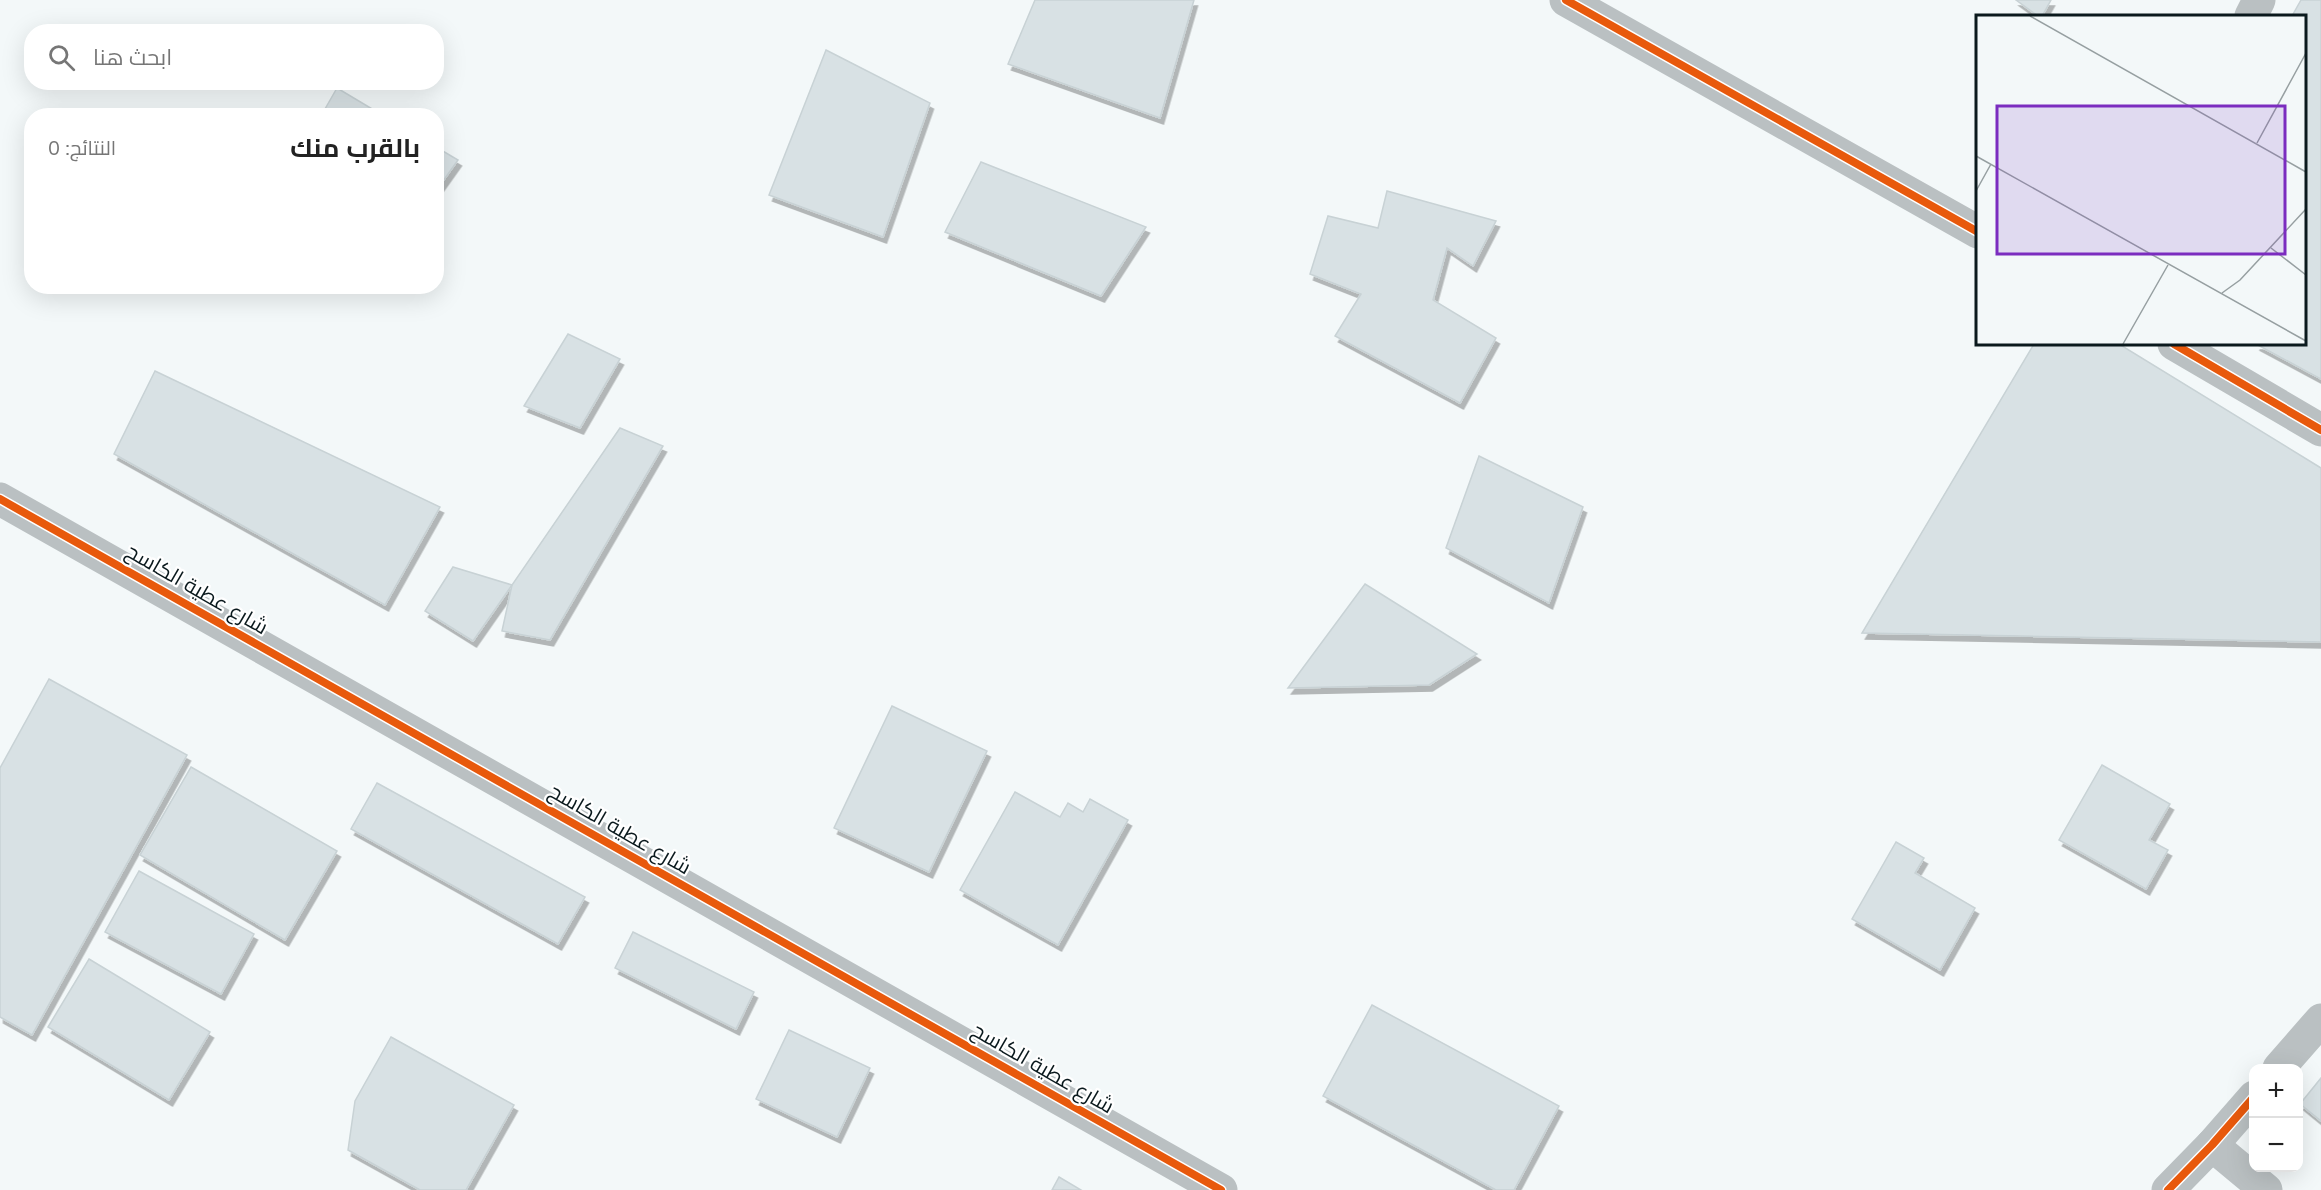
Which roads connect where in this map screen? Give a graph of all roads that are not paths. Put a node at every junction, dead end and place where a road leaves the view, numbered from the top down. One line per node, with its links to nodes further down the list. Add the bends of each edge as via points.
1 (1566, 0): 4 (street)
2 (2259, 0): 3 (street)
3 (2252, 15)
4 (1976, 231)
5 (2176, 345): 6 (street)
6 (2321, 430)
7 (0, 499): 12 (street, شارع عطية الكاسح)
8 (2321, 1020): 9 (street)
9 (2282, 1064)
10 (2249, 1102): 11 (street)
11 (2212, 1145): 13 (street); 14 (street)
12 (1221, 1190)
13 (2168, 1190)
14 (2266, 1190)

